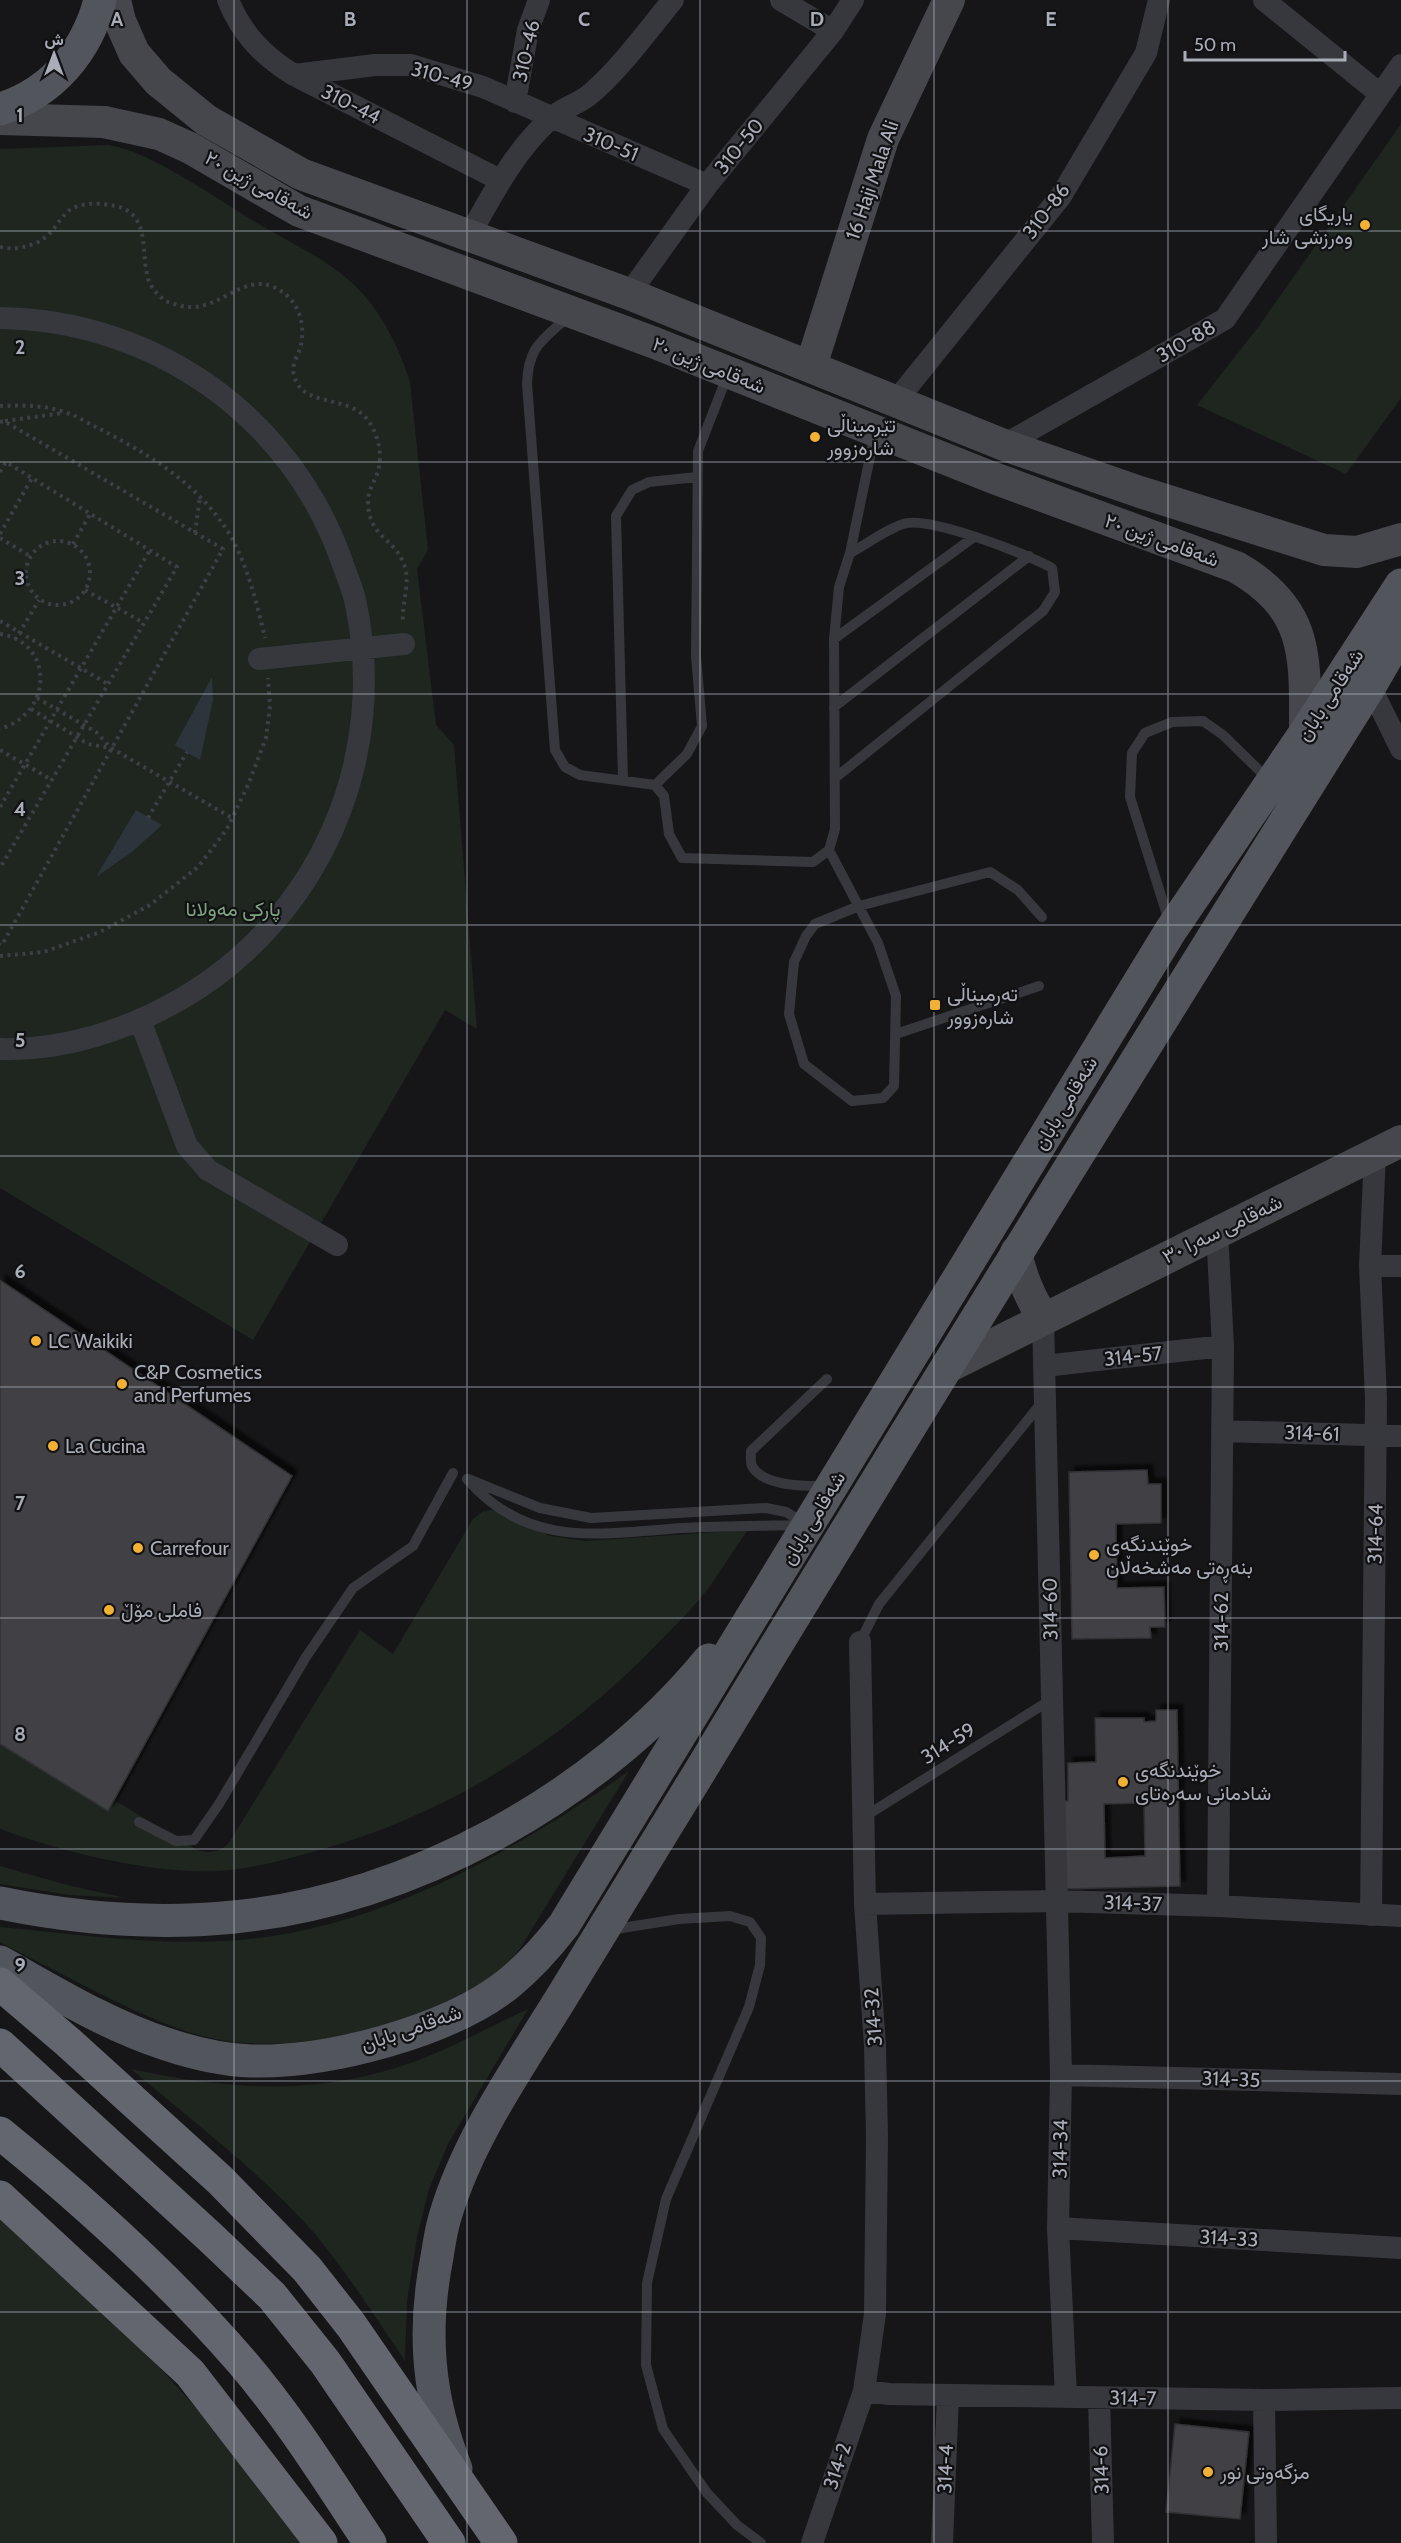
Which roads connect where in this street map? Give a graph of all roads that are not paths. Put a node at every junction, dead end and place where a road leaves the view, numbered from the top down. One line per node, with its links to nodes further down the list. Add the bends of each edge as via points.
1 (100, 0): 16 (main road, via 81,49 60,74 34,94)
2 (114, 0): 21 (main road, شەقامی ژین ٢٠, via 134,53 158,81 206,120 301,174)
3 (228, 0): 13 (street, 310-44, via 252,41)
4 (539, 0): 15 (street, 310-46, via 528,30)
5 (673, 0): 17 (street, via 588,97)
6 (781, 0): 11 (street)
7 (853, 0): 11 (street, 310-50)
8 (949, 0): 25 (main road, 16 Haji Mala Ali, via 883,139)
9 (1159, 0): 27 (street, 310-86, via 1146,53 1060,196)
10 (1264, 0): 14 (street)
11 (833, 31): 20 (street, 310-50)
12 (1401, 65): 14 (street, 310-88)
13 (294, 75): 15 (street, 310-49, via 375,65 411,65 483,87); 19 (street, 310-44)
14 (1380, 94): 29 (street, 310-88, via 1225,319)
15 (515, 102): 17 (street, 310-51)
16 (0, 109)
17 (550, 118): 19 (street); 20 (street, 310-51)
18 (0, 119): 23 (main road, شەقامی ژین ٢٠, via 104,122 159,134 299,211)
19 (500, 180): 21 (street)
20 (707, 185): 22 (street, 310-50)
21 (469, 236): 22 (main road, شەقامی ژین ٢٠)
22 (629, 294): 25 (main road, شەقامی ژین ٢٠)
23 (573, 312): 26 (main road, شەقامی ژین ٢٠); 48 (lane, via 535,348 528,365 527,384 555,750 565,767 580,775)
24 (0, 318): 41 (street, via 38,318 112,335 180,365 241,409 292,464 331,529 355,599)
25 (811, 366): 27 (main road, شەقامی ژین ٢٠)
26 (728, 374): 28 (main road, شەقامی ژین ٢٠); 30 (lane, via 698,451)
27 (896, 401): 29 (main road, شەقامی ژین ٢٠)
28 (876, 431): 32 (main road, شەقامی ژین ٢٠); 35 (lane)
29 (1004, 445): 31 (main road, شەقامی ژین ٢٠)
30 (697, 477): 48 (lane, via 649,482 632,490 616,516); 50 (lane, via 696,656 702,726 687,754)
31 (1140, 492): 32 (main road); 34 (main road, شەقامی ژین ٢٠, via 1324,550 1357,552)
32 (1126, 527): 45 (main road, شەقامی ژین ٢٠, via 1236,567 1260,580 1276,595 1289,615 1304,658)
33 (974, 537): 35 (lane, via 927,522 904,523); 36 (lane); 39 (lane)
34 (1401, 539)
35 (850, 553): 39 (lane, via 839,587)
36 (1029, 556): 44 (lane); 47 (lane, via 1052,568 1055,578 1055,592 1043,611)
37 (1401, 585): 45 (main road, شەقامی بابان)
38 (1401, 632): 43 (main road)
39 (834, 639): 44 (lane)
40 (404, 644): 41 (street)
41 (362, 648): 42 (street); 56 (street, via 365,674 359,745 340,814 309,878 265,934 211,981)
42 (263, 659)
43 (1370, 686): 46 (street); 62 (main road)
44 (834, 707): 47 (lane)
45 (1305, 733): 49 (main road, شەقامی بابان)
46 (1401, 749)
47 (835, 778): 51 (lane, via 835,829)
48 (623, 779): 50 (lane)
49 (1272, 783): 54 (main road, شەقامی بابان); 54 (lane, via 1203,721 1172,722 1145,733 1132,753 1130,797)
50 (655, 785): 51 (lane, via 664,796 669,834 682,858 813,862)
51 (829, 850): 52 (lane)
52 (859, 906): 53 (lane, via 990,872 1018,890); 57 (lane, via 878,943 896,996); 57 (lane, via 815,924 806,936 794,962 789,1014 804,1064 852,1101 883,1098 894,1086)
53 (1042, 917)
54 (1171, 930): 75 (main road, شەقامی بابان)
55 (1039, 986): 57 (lane)
56 (140, 1020): 58 (street, via 84,1039); 61 (street, via 195,1158 208,1170)
57 (896, 1034)
58 (0, 1049)
59 (1388, 1147): 60 (main road, شەقامی سەرا ٣٠); 63 (street, 314-64)
60 (1217, 1231): 65 (main road, شەقامی سەرا ٣٠); 66 (street, 314-62)
61 (337, 1245)
62 (1016, 1252): 65 (main road, via 1030,1298); 68 (main road)
63 (1370, 1266): 64 (street); 72 (street, 314-64)
64 (1401, 1266)
65 (1043, 1318): 67 (street, 314-60); 68 (main road, شەقامی سەرا ٣٠)
66 (1223, 1346): 67 (street, 314-57); 71 (street, 314-62)
67 (1044, 1365): 70 (street, 314-60)
68 (948, 1367): 76 (main road)
69 (827, 1379): 75 (lane, via 751,1451 751,1460 761,1475 779,1483)
70 (1045, 1398): 80 (lane, via 879,1604); 81 (street, 314-60)
71 (1222, 1431): 72 (street, 314-61); 87 (street, 314-62)
72 (1376, 1435): 73 (street, 314-61); 88 (street, 314-64)
73 (1401, 1436)
74 (453, 1473): 83 (lane, via 413,1546 353,1588 194,1840 176,1841)
75 (830, 1489): 76 (main road); 77 (main road, شەقامی بابان)
76 (858, 1511): 78 (main road)
77 (807, 1525): 77 (lane, via 786,1512 766,1508 574,1517 467,1479 492,1504 514,1518 567,1533); 78 (main road); 79 (main road, شەقامی بابان)
78 (837, 1544): 90 (main road)
79 (778, 1574): 85 (main road, via 699,1672 622,1747 540,1807 440,1860 328,1900 236,1917 137,1921 65,1915); 91 (main road, شەقامی بابان, via 564,1925 508,1984 443,2021 345,2051 250,2061 166,2044 97,2016)
80 (860, 1642): 82 (street, 314-32)
81 (1052, 1698): 82 (lane, 314-59); 84 (street, 314-60)
82 (864, 1817): 86 (street, 314-32)
83 (139, 1821)
84 (1058, 1901): 86 (street, 314-37); 87 (street, 314-37); 94 (street, 314-34)
85 (0, 1903)
86 (865, 1904): 100 (street, 314-32, via 877,2137 876,2314)
87 (1218, 1906): 88 (street, 314-37)
88 (1371, 1915): 89 (street, 314-37)
89 (1401, 1916)
90 (603, 1931): 106 (main road, via 501,2095 466,2163 444,2218 429,2306 428,2348 432,2388 444,2438); 111 (lane, via 679,1919 730,1916 750,1922 761,1938 760,1965 749,2007 666,2199 647,2283 646,2365 663,2429 707,2493 737,2525)
91 (0, 1962)
92 (0, 1984): 106 (highway, via 212,2172 307,2269 351,2325)
93 (0, 2044): 109 (highway, via 272,2296 325,2362)
94 (1061, 2075): 95 (street, 314-35); 98 (street, 314-34)
95 (1401, 2084)
96 (0, 2133): 108 (highway, via 99,2219 241,2361 297,2433)
97 (0, 2198): 107 (highway, via 189,2373)
98 (1058, 2228): 99 (street, 314-33); 102 (street, 314-34)
99 (1401, 2248)
100 (864, 2391): 101 (street, 314-7); 112 (street, 314-2)
101 (948, 2396): 102 (street, 314-7); 113 (street, 314-4)
102 (1066, 2397): 103 (street, 314-7)
103 (1099, 2398): 105 (street, 314-7); 114 (street, 314-6)
104 (1401, 2398): 105 (street, 314-7)
105 (1264, 2400): 115 (street)
106 (462, 2485): 110 (highway)
107 (321, 2543)
108 (370, 2543)
109 (449, 2543)
110 (501, 2543)
111 (761, 2543)
112 (812, 2543)
113 (942, 2543)
114 (1103, 2543)
115 (1266, 2543)

